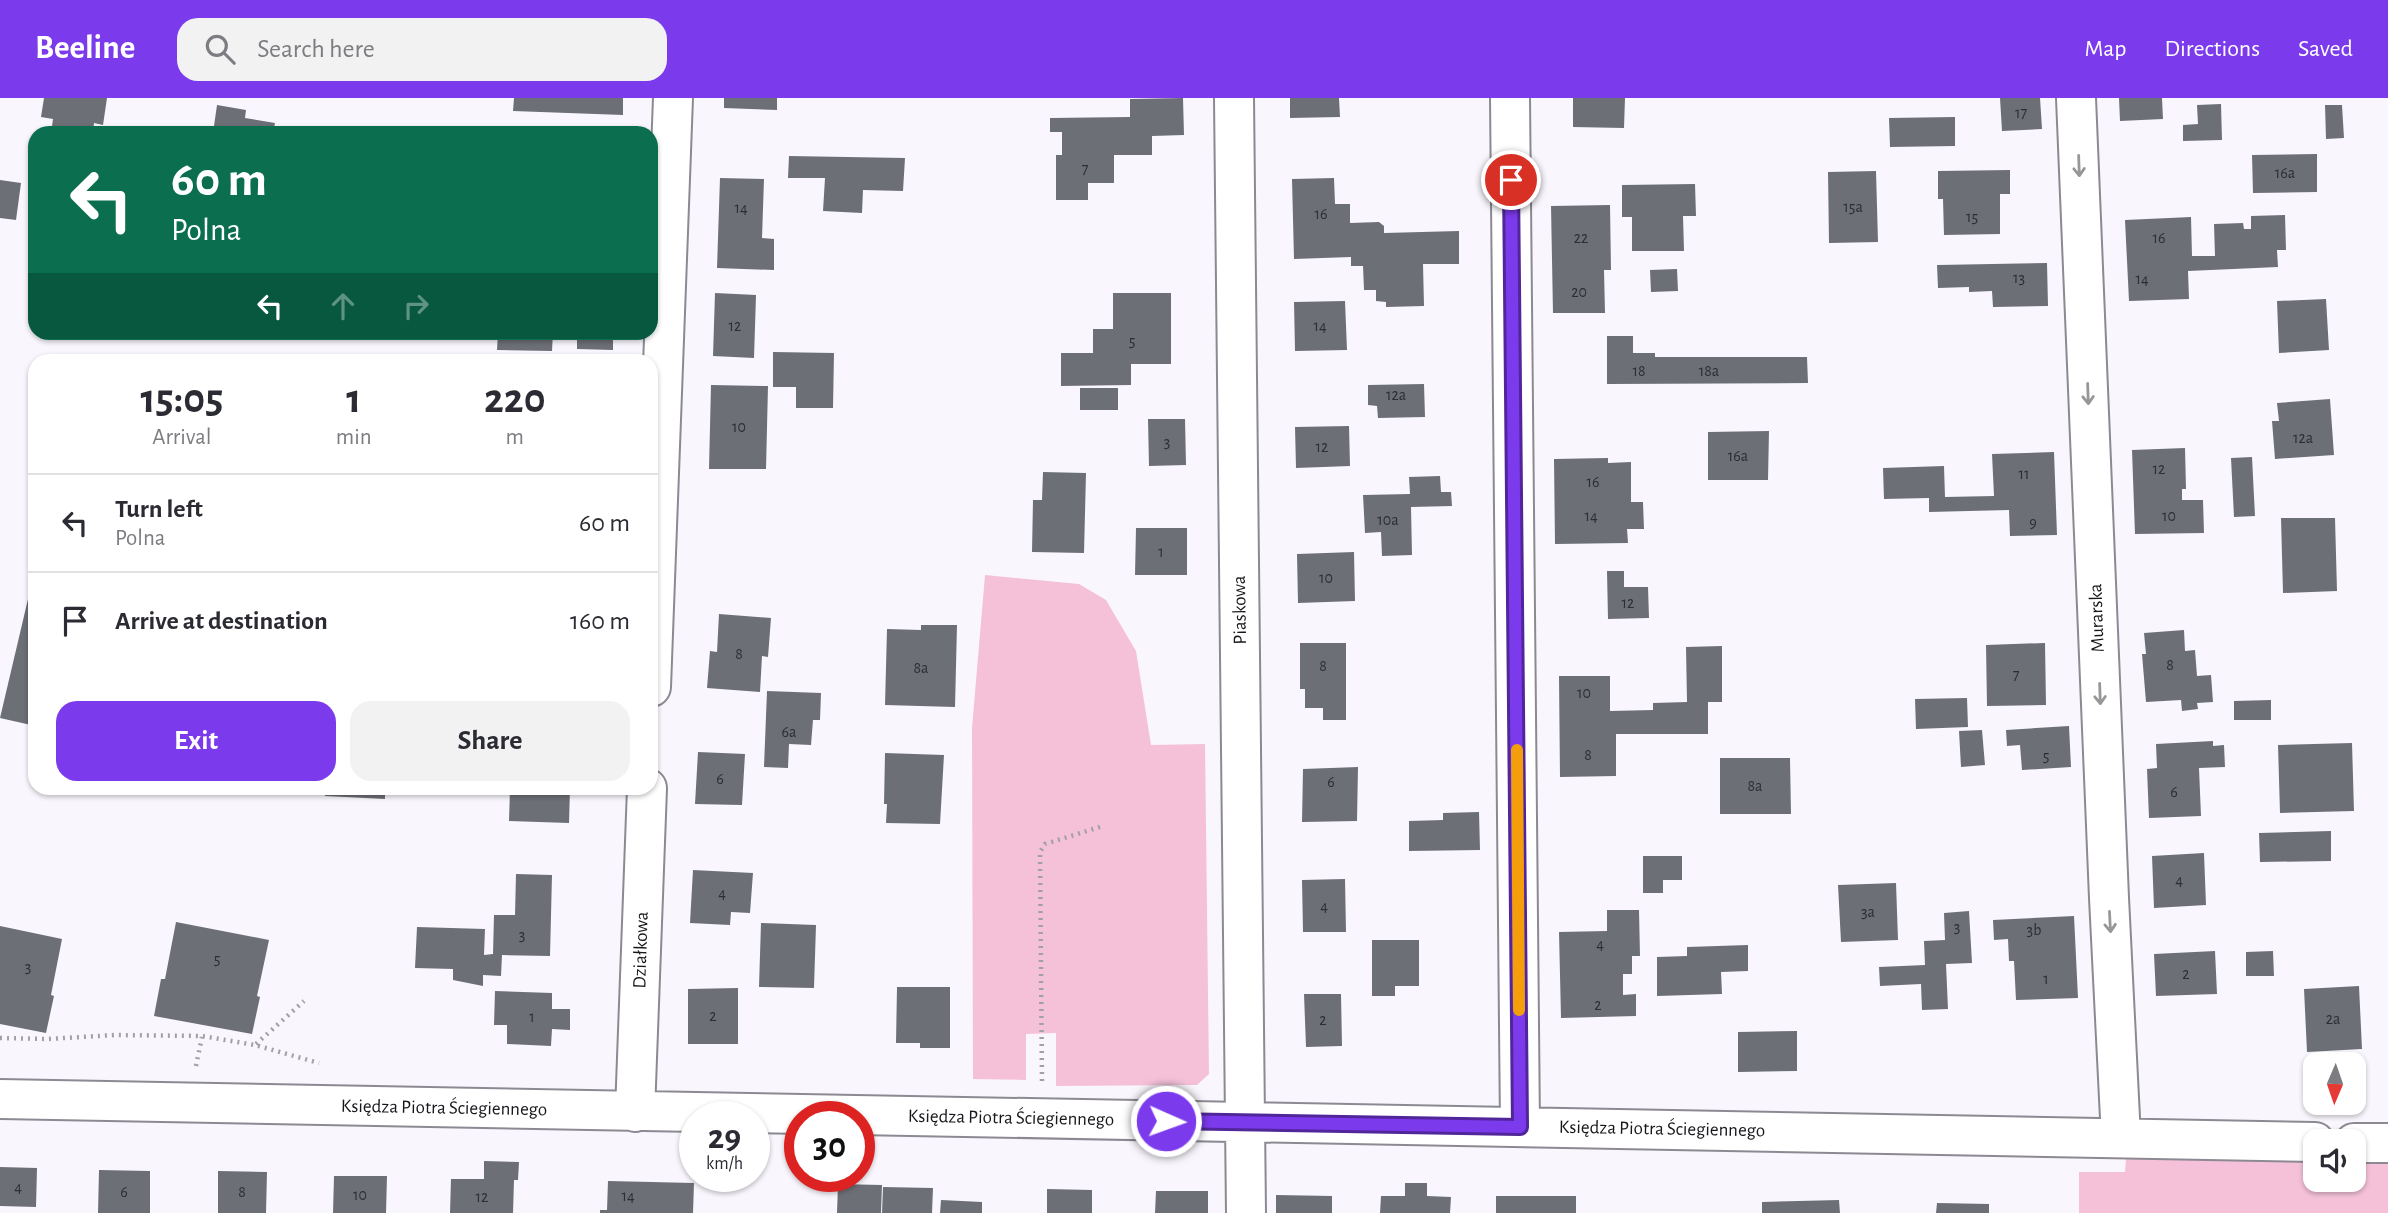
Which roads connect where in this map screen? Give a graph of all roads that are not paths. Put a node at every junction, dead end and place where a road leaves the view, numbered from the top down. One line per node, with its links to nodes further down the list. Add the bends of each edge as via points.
1 (673, 98): 5 (street)
2 (1234, 98): 9 (street, Piaskowa)
3 (1510, 98): 10 (street)
4 (2076, 98): 11 (street, Murarska, one-way to 11)
5 (658, 500)
6 (647, 795): 8 (street, Działkowa)
7 (0, 1099): 8 (street, Księdza Piotra Ściegiennego)
8 (635, 1112): 9 (street, Księdza Piotra Ściegiennego)
9 (1244, 1123): 10 (street, Księdza Piotra Ściegiennego); 15 (street, Piaskowa)
10 (1520, 1127): 11 (street, Księdza Piotra Ściegiennego)
11 (2120, 1138): 12 (street, Księdza Piotra Ściegiennego)
12 (2303, 1142)
13 (2366, 1143): 14 (street)
14 (2388, 1143)
15 (1246, 1213)

